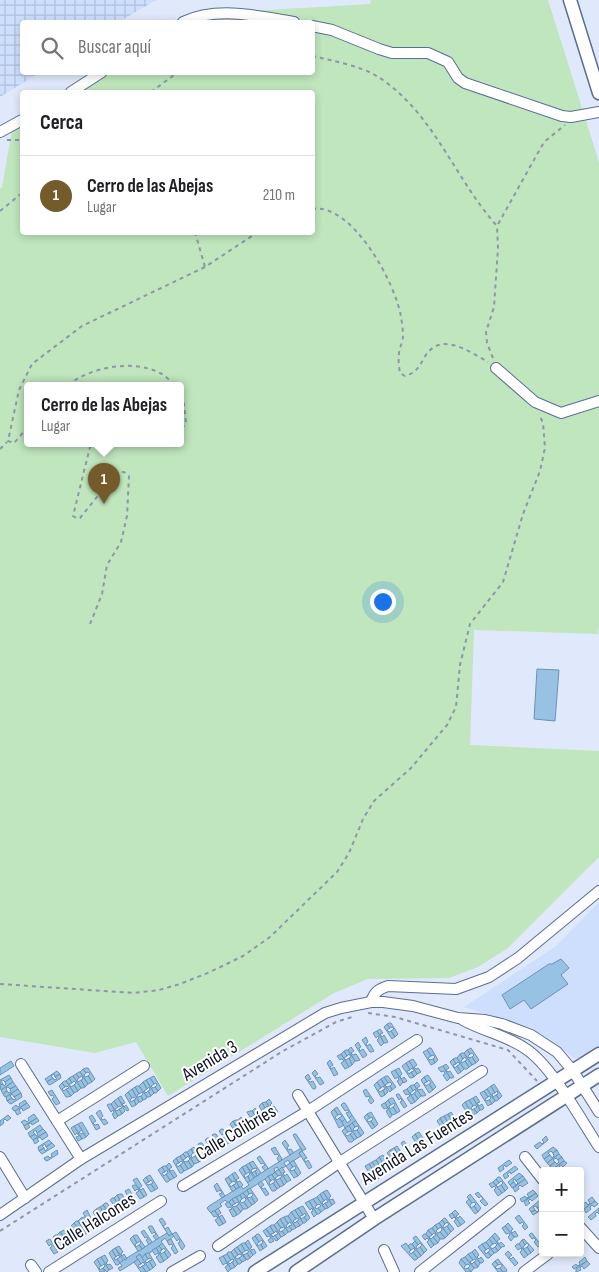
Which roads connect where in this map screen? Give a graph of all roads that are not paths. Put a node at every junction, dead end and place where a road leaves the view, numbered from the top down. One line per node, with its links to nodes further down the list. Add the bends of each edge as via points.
1 (570, 0): 6 (main road)
2 (188, 20): 3 (street, via 222,13)
3 (282, 20)
4 (315, 27): 9 (street, via 392,53 428,54 448,62 465,83 562,116)
5 (97, 75): 7 (street)
6 (596, 77): 8 (main road)
7 (74, 90)
8 (599, 93)
9 (599, 112)
10 (20, 122): 11 (street)
11 (2, 136)
12 (496, 368): 13 (street, via 535,402 561,414)
13 (599, 401)
14 (599, 891): 15 (street, via 518,958 489,977 456,989 388,986 379,989)
15 (371, 1002): 16 (street, Avenida 3, via 413,1006); 36 (street, Avenida 3, via 325,1013)
16 (458, 1018): 17 (street, Avenida 3, via 485,1020); 19 (street, Avenida 3)
17 (522, 1032): 19 (street); 24 (street, Avenida 3, via 557,1052)
18 (417, 1040): 30 (street, Calle Colibríes)
19 (516, 1043): 26 (street, Avenida 3, via 527,1049)
20 (599, 1054): 24 (main road, Avenida Las Fuentes)
21 (21, 1064): 32 (street)
22 (144, 1066): 32 (street)
23 (482, 1071): 37 (street)
24 (573, 1071): 26 (main road, Avenida Las Fuentes); 27 (street, Avenida 3)
25 (599, 1075): 27 (main road, Avenida Las Fuentes)
26 (556, 1082): 29 (street, Avenida 3); 43 (main road, Avenida Las Fuentes)
27 (582, 1086): 29 (main road, Avenida Las Fuentes); 31 (street, Avenida 3)
28 (298, 1095): 30 (street)
29 (566, 1096): 33 (street, Avenida 3); 45 (main road, Avenida Las Fuentes)
30 (308, 1111): 37 (street); 39 (street, Calle Colibríes)
31 (599, 1112)
32 (57, 1121): 36 (street)
33 (599, 1147)
34 (0, 1157): 40 (street)
35 (524, 1157): 38 (street)
36 (81, 1159): 40 (street, Avenida 3)
37 (340, 1162): 43 (street); 47 (street)
38 (539, 1175)
39 (183, 1186)
40 (25, 1198): 44 (street, Avenida 3)
41 (161, 1201): 52 (street, Calle Halcones)
42 (510, 1201): 57 (street)
43 (364, 1202): 45 (street); 54 (main road, Avenida Las Fuentes)
44 (0, 1215)
45 (374, 1218): 55 (main road, Avenida Las Fuentes)
46 (584, 1231): 48 (street)
47 (218, 1246)
48 (599, 1248)
49 (384, 1250): 56 (street)
50 (200, 1256): 53 (street)
51 (544, 1257): 58 (street)
52 (49, 1272)
53 (172, 1272)
54 (255, 1272)
55 (296, 1272)
56 (394, 1272)
57 (420, 1272)
58 (524, 1272)

